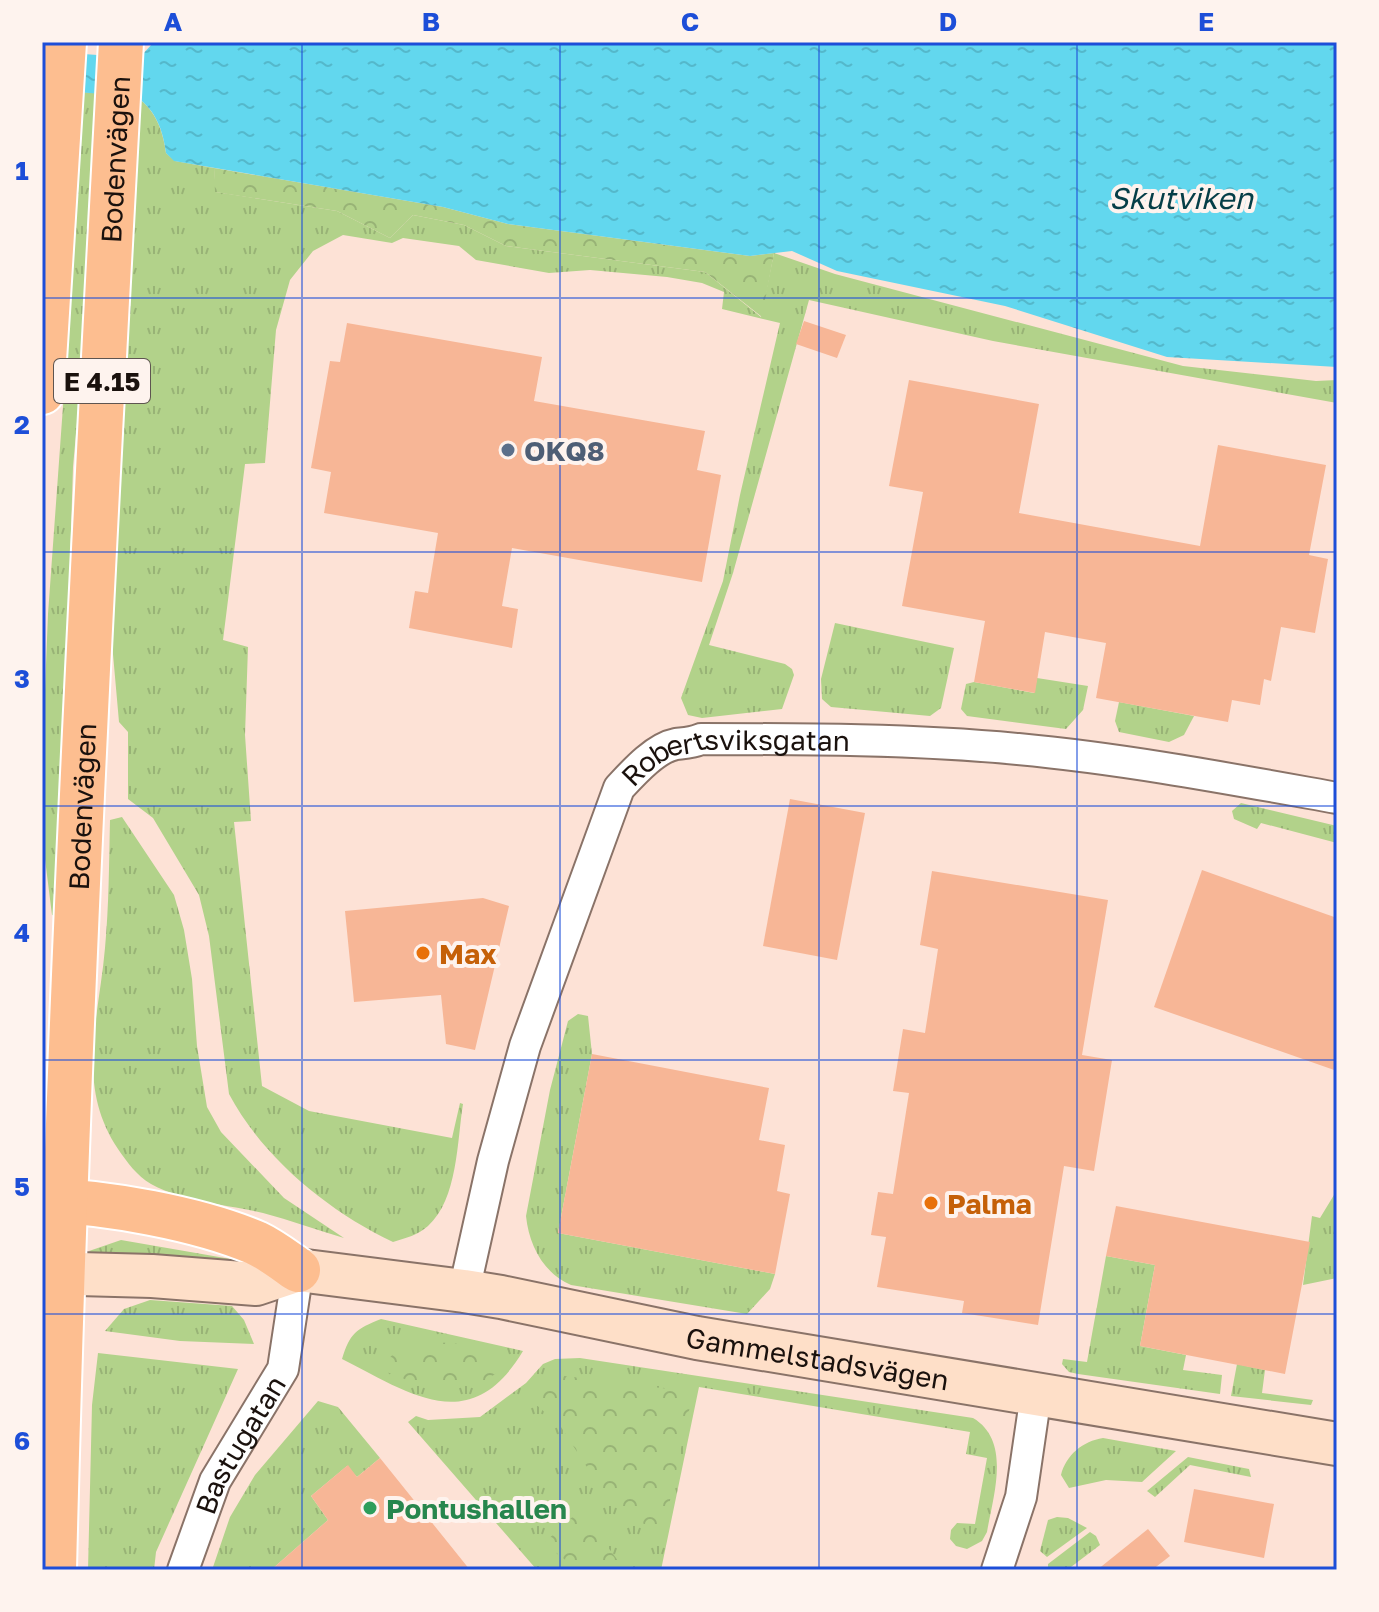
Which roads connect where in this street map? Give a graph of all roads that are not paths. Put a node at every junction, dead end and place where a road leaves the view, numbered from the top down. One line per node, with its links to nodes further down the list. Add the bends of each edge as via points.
1 (64, 42): 3 (main road, Bodenvägen / E 4.15)
2 (121, 42): 5 (main road, Bodenvägen / E 4.15)
3 (42, 392)
4 (1337, 798): 8 (street, Robertsviksgatan, via 1019,749 877,740 701,739 676,744 645,761 619,788 525,1046)
5 (53, 1200): 6 (main road, via 100,1204 221,1230 259,1244); 7 (main road, Bodenvägen / E 4.15)
6 (298, 1270): 7 (street, via 256,1284); 8 (street, Gammelstadsvägen); 12 (street, Bastugatan, via 283,1369 215,1481)
7 (52, 1273): 11 (main road, Bodenvägen / E 4.15)
8 (464, 1291): 9 (street, Gammelstadsvägen, via 697,1338)
9 (1036, 1394): 10 (street, Gammelstadsvägen); 13 (street, via 1021,1497)
10 (1337, 1444)
11 (54, 1570)
12 (183, 1570)
13 (997, 1570)

